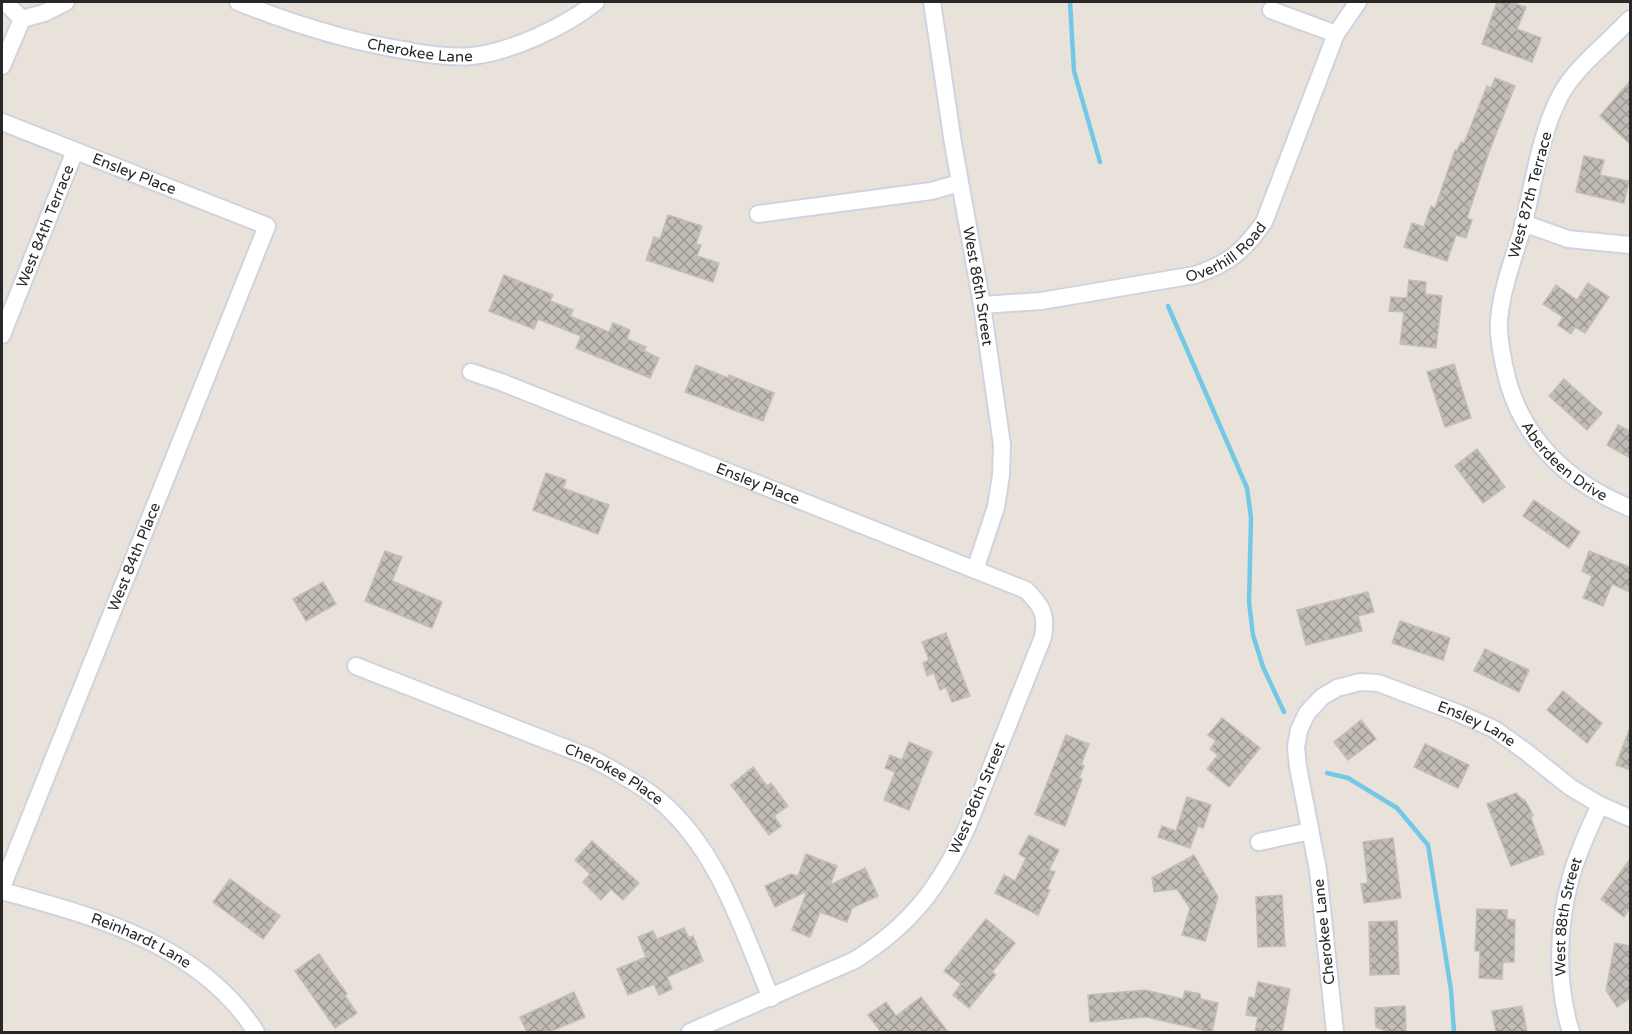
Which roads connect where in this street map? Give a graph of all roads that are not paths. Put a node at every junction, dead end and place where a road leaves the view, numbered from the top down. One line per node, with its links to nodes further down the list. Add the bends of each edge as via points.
1 (2, 2): 8 (street)
2 (66, 2): 8 (street)
3 (238, 2): 4 (street, Cherokee Lane, via 367,45 449,57 486,53 520,43 578,16)
4 (596, 2)
5 (932, 2): 14 (street, West 86th Street)
6 (1358, 2): 10 (street, Overhill Road)
7 (1271, 10): 10 (street)
8 (22, 19): 11 (street)
9 (1630, 19): 16 (street, West 87th Terrace, via 1573,76 1560,96)
10 (1336, 34): 19 (street, Overhill Road, via 1264,222 1250,243 1233,258 1195,274 1041,301)
11 (2, 66)
12 (2, 122): 13 (street, Ensley Place)
13 (75, 152): 17 (street, Ensley Place); 20 (street, West 84th Terrace)
14 (960, 183): 15 (street, via 931,191); 19 (street, West 86th Street)
15 (758, 214)
16 (1523, 223): 18 (street, via 1568,239); 22 (street, West 87th Terrace, via 1506,279 1499,321 1500,347)
17 (267, 226): 32 (street, West 84th Place)
18 (1630, 245)
19 (982, 304): 24 (street, West 86th Street, via 1002,445 996,507)
20 (2, 335)
21 (471, 372): 24 (street, Ensley Place)
22 (1513, 398): 23 (street, Aberdeen Drive, via 1533,436 1554,461 1584,484)
23 (1630, 508)
24 (975, 570): 25 (street, Ensley Place, via 1026,590)
25 (1040, 604): 33 (street, West 86th Street, via 1046,622 1042,637 968,825 935,887 911,916 879,944 855,960)
26 (356, 666): 33 (street, Cherokee Place, via 589,757 623,774 660,801 702,848)
27 (1312, 708): 28 (street, Ensley Lane, via 1337,688 1359,682 1393,687 1494,729 1569,787); 30 (street, Cherokee Lane, via 1299,730 1296,747)
28 (1600, 805): 29 (street, Ensley Lane); 37 (street, West 88th Street, via 1571,877 1564,910 1561,985)
29 (1630, 818)
30 (1310, 831): 31 (street); 36 (street, Cherokee Lane, via 1318,870)
31 (1260, 842)
32 (2, 889): 34 (street, Reinhardt Lane, via 75,911 169,950 224,992)
33 (771, 998): 35 (street, West 86th Street)
34 (256, 1032)
35 (690, 1032)
36 (1335, 1032)
37 (1571, 1032)

